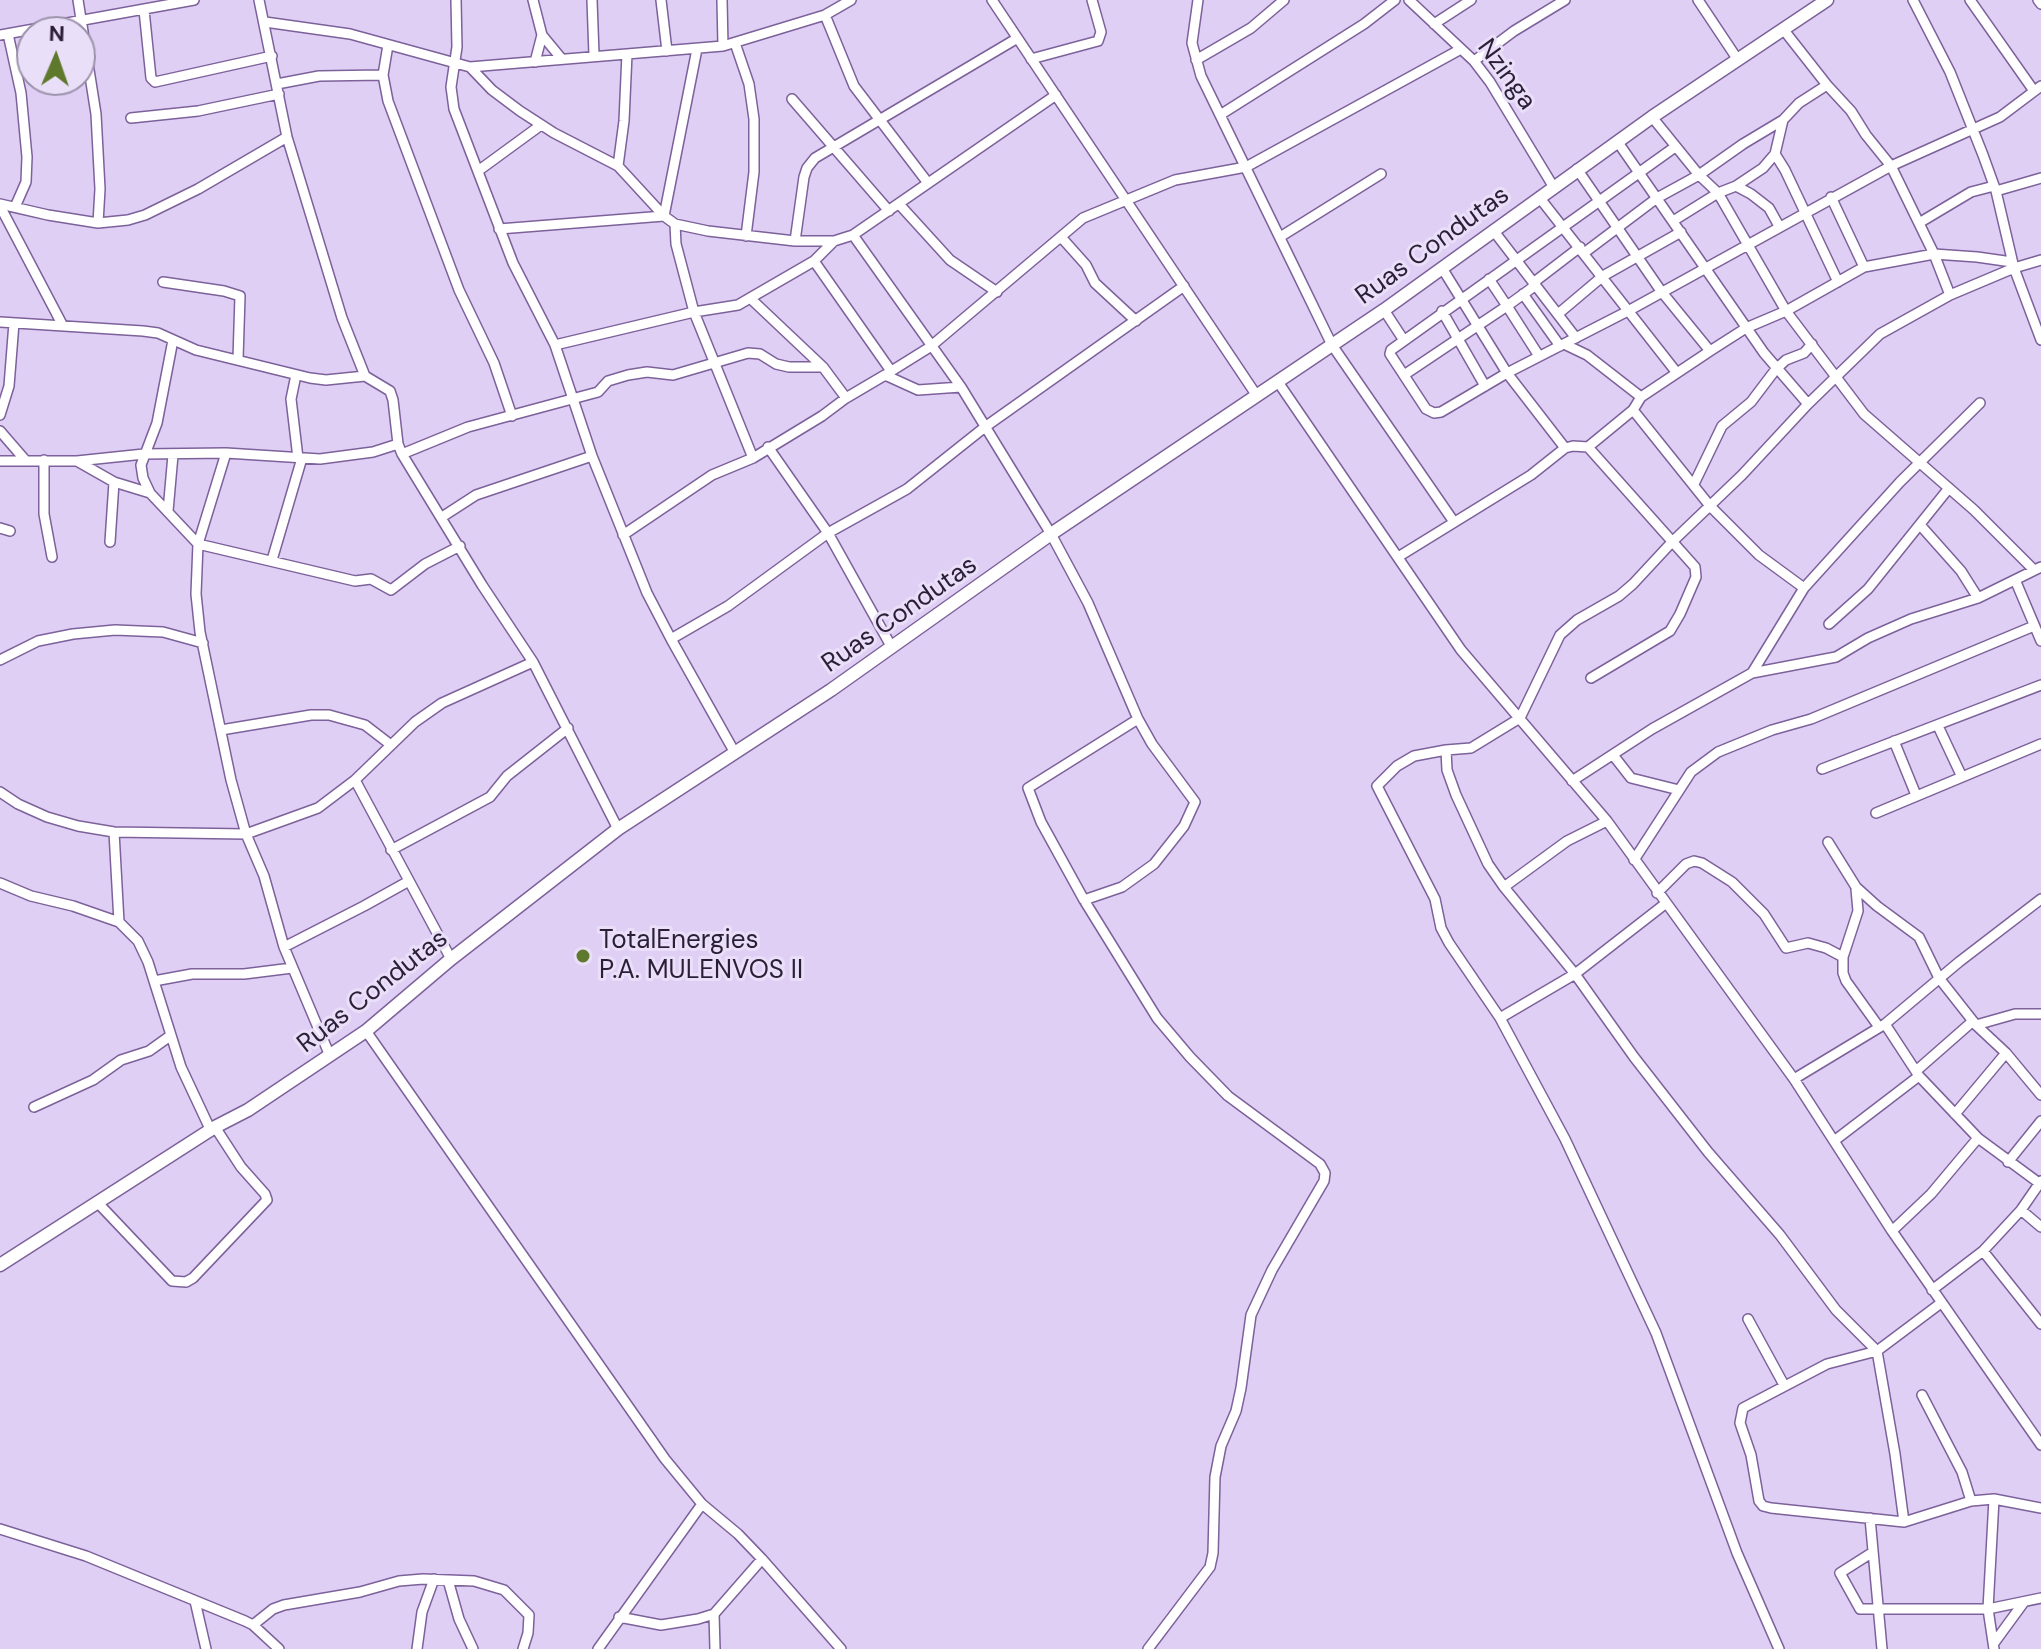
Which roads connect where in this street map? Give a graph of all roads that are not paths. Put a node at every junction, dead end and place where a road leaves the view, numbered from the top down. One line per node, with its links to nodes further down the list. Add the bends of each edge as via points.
1 (194, 0): 21 (street)
2 (259, 0): 24 (street)
3 (456, 0): 45 (street)
4 (533, 0): 28 (street)
5 (592, 0): 37 (street)
6 (661, 0): 35 (street)
7 (722, 0): 32 (street)
8 (851, 0): 22 (street)
9 (992, 0): 29 (street)
10 (1092, 0): 40 (street, via 1101,32 1098,41)
11 (1198, 0): 41 (street, via 1192,43)
12 (1284, 0): 41 (street, via 1251,28)
13 (1395, 0): 54 (street)
14 (1409, 0): 25 (street, Nzinga)
15 (1471, 0): 25 (street)
16 (1565, 0): 43 (street)
17 (1698, 0): 42 (street)
18 (1827, 0): 26 (street, Ruas Condutas)
19 (1913, 0): 60 (street)
20 (1970, 0): 49 (street)
21 (144, 10): 23 (street); 38 (street, via 152,82)
22 (825, 15): 30 (street); 57 (street, via 851,80)
23 (96, 18)
24 (265, 22): 31 (street); 38 (street)
25 (1434, 24): 34 (street, Nzinga)
26 (1783, 29): 42 (street, Ruas Condutas); 48 (street)
27 (4, 34): 87 (street, via 21,93 27,157 26,182)
28 (542, 35): 39 (street); 44 (street)
29 (1016, 39): 40 (street); 57 (street)
30 (735, 43): 32 (street); 102 (street, via 754,119)
31 (388, 45): 45 (street); 47 (street)
32 (723, 46): 33 (street)
33 (697, 49): 35 (street); 90 (street)
34 (1461, 49): 43 (street, Nzinga); 68 (street)
35 (667, 51): 36 (street)
36 (627, 54): 37 (street); 66 (street)
37 (594, 55): 39 (street)
38 (272, 56): 50 (street)
39 (561, 58): 44 (street)
40 (1031, 59): 51 (street)
41 (1196, 60): 54 (street)
42 (1738, 60): 55 (street, Ruas Condutas)
43 (1474, 61): 76 (street, Nzinga)
44 (535, 62): 46 (street)
45 (455, 64): 46 (street); 70 (street, via 454,109)
46 (470, 67): 59 (street)
47 (383, 75): 50 (street, via 319,76); 177 (street, via 459,290)
48 (1827, 85): 58 (street); 67 (street)
49 (2037, 88): 60 (street, via 2000,117)
50 (278, 89): 56 (street, via 189,113); 61 (street)
51 (1056, 95): 75 (street); 83 (street)
52 (93, 96): 92 (street)
53 (792, 99): 64 (street)
54 (1220, 115): 68 (street)
55 (1652, 117): 62 (street, Ruas Condutas); 63 (street)
56 (131, 118)
57 (878, 118): 64 (street); 75 (street)
58 (1783, 120): 65 (street); 73 (street)
59 (541, 125): 66 (street); 70 (street)
60 (1972, 129): 67 (street); 78 (street)
61 (287, 137): 92 (street, via 145,215); 165 (street)
62 (1617, 141): 69 (street, Ruas Condutas); 72 (street)
63 (1675, 147): 72 (street); 73 (street)
64 (833, 149): 88 (street); 105 (street, via 807,168)
65 (1775, 154): 77 (street); 89 (street)
66 (618, 166): 90 (street)
67 (1891, 166): 81 (street); 93 (street)
68 (1246, 167): 83 (street, via 1183,178); 104 (street)
69 (1577, 169): 76 (street, Ruas Condutas); 84 (street)
70 (478, 171): 98 (street)
71 (1381, 174): 104 (street)
72 (1640, 175): 82 (street); 84 (street)
73 (1699, 175): 79 (street); 82 (street)
74 (2041, 178): 78 (street)
75 (928, 183): 85 (street)
76 (1553, 186): 80 (street, Ruas Condutas)
77 (1736, 186): 79 (street); 96 (street, via 1769,208)
78 (1995, 188): 93 (street, via 1971,192); 114 (street)
79 (1718, 193): 91 (street); 107 (street)
80 (1539, 197): 97 (street); 99 (street, Ruas Condutas)
81 (1831, 197): 89 (street); 116 (street)
82 (1657, 198): 91 (street); 95 (street)
83 (1126, 199): 103 (street, via 1083,218); 123 (street)
84 (1601, 201): 95 (street); 97 (street)
85 (899, 204): 88 (street); 125 (street, via 950,260)
86 (0, 205): 87 (street); 141 (street)
87 (15, 207): 92 (street)
88 (889, 211): 101 (street)
89 (1804, 212): 96 (street); 121 (street)
90 (664, 216): 94 (street); 98 (street)
91 (1673, 221): 100 (street)
92 (98, 223)
93 (1919, 223): 109 (street)
94 (675, 224): 102 (street); 135 (street)
95 (1617, 226): 108 (street); 110 (street)
96 (1779, 226): 107 (street)
97 (1564, 228): 108 (street); 111 (street)
98 (499, 229): 149 (street)
99 (1493, 230): 111 (street); 117 (street, Ruas Condutas)
100 (1681, 232): 110 (street); 115 (street)
101 (853, 235): 106 (street); 152 (street)
102 (746, 236): 105 (street)
103 (1061, 237): 125 (street); 137 (street, via 1095,283)
104 (1280, 237): 150 (street)
105 (795, 241): 106 (street)
106 (834, 241): 113 (street)
107 (1749, 243): 115 (street); 134 (street)
108 (1582, 250): 118 (street); 122 (street)
109 (1934, 254): 114 (street); 116 (street); 127 (street)
110 (1636, 257): 118 (street); 124 (street)
111 (1516, 260): 119 (street); 122 (street)
112 (2041, 260): 114 (street)
113 (814, 261): 128 (street); 159 (street)
114 (2013, 265): 127 (street); 147 (street)
115 (1706, 267): 124 (street); 142 (street)
116 (1864, 267): 121 (street)
117 (1442, 268): 129 (street); 131 (street, Ruas Condutas)
118 (1603, 276): 133 (street); 136 (street)
119 (1489, 279): 129 (street); 130 (street)
120 (163, 282): 155 (street, via 240,296)
121 (1838, 282): 134 (street)
122 (1534, 284): 126 (street); 136 (street)
123 (1184, 286): 137 (street); 169 (street)
124 (1661, 291): 133 (street); 153 (street)
125 (997, 292): 152 (street)
126 (1523, 294): 130 (street); 151 (street)
127 (1950, 295): 164 (street, via 1884,331)
128 (750, 298): 135 (street); 157 (street)
129 (1461, 298): 132 (street); 140 (street)
130 (1507, 306): 140 (street); 154 (street)
131 (1384, 310): 145 (street); 150 (street, Ruas Condutas)
132 (1442, 311): 143 (street); 145 (street)
133 (1628, 311): 144 (street); 161 (street)
134 (1786, 311): 142 (street); 148 (street)
135 (694, 312): 149 (street); 156 (street)
136 (1558, 314): 144 (street)
137 (1136, 321): 178 (street)
138 (0, 322): 139 (street)
139 (14, 323): 141 (street); 176 (street, via 9,386)
140 (1478, 325): 143 (street); 160 (street)
141 (63, 326): 146 (street, via 143,331)
142 (1746, 328): 153 (street); 158 (street)
143 (1459, 336): 163 (street); 167 (street)
144 (1576, 338): 151 (street)
145 (1403, 339): 163 (street, via 1390,353)
146 (173, 340): 155 (street); 180 (street)
147 (2041, 340)
148 (1812, 344): 158 (street); 164 (street)
149 (555, 345): 171 (street)
150 (1332, 345): 166 (street, Ruas Condutas); 204 (street)
151 (1562, 345): 154 (street); 170 (street, via 1587,355)
152 (930, 347): 159 (street); 168 (street)
153 (1710, 351): 161 (street)
154 (1539, 356): 160 (street)
155 (238, 359): 162 (street)
156 (716, 363): 157 (street, via 754,353 789,367); 171 (street, via 673,375 628,375 608,381 598,392); 191 (street)
157 (823, 367): 172 (street)
158 (1776, 369): 174 (street); 198 (street, via 1751,402 1719,430)
159 (888, 373): 168 (street, via 918,390); 172 (street)
160 (1507, 373): 167 (street); 183 (street)
161 (1677, 373): 170 (street)
162 (296, 375): 165 (street, via 326,380); 190 (street, via 291,399)
163 (1404, 375): 167 (street, via 1434,413)
164 (1836, 375): 174 (street); 196 (street, via 1864,414)
165 (365, 376): 184 (street, via 390,391)
166 (1278, 382): 169 (street, Ruas Condutas); 214 (street)
167 (1485, 386)
168 (961, 387): 178 (street)
169 (1257, 396): 207 (street, Ruas Condutas)
170 (1641, 397): 175 (street)
171 (573, 398): 177 (street); 189 (street)
172 (846, 398): 181 (street)
173 (1980, 403): 196 (street)
174 (1808, 404): 201 (street)
175 (1633, 410): 182 (street); 198 (street)
176 (0, 415)
177 (512, 416): 184 (street)
178 (985, 427): 206 (street, via 907,489); 207 (street)
179 (0, 431): 194 (street)
180 (150, 442): 186 (street); 187 (street)
181 (768, 447): 191 (street); 206 (street)
182 (1588, 447): 183 (street); 210 (street)
183 (1565, 448): 204 (street)
184 (400, 449): 190 (street); 203 (street)
185 (226, 453): 188 (street); 190 (street); 211 (street)
186 (144, 454): 187 (street); 195 (street); 200 (street, via 141,472)
187 (155, 454): 188 (street)
188 (173, 455): 202 (street)
189 (592, 456): 203 (street, via 476,495); 208 (street)
190 (300, 458): 215 (street)
191 (753, 458): 208 (street, via 712,475)
192 (44, 460): 194 (street); 195 (street); 213 (street, via 44,514)
193 (0, 461): 194 (street)
194 (26, 461)
195 (77, 461): 197 (street)
196 (1918, 464): 199 (street); 218 (street)
197 (114, 482): 200 (street); 209 (street)
198 (1694, 484): 201 (street)
199 (1949, 488): 205 (street); 216 (street)
200 (150, 493): 202 (street)
201 (1710, 506): 210 (street); 218 (street, via 1763,558)
202 (168, 511): 211 (street)
203 (442, 517): 212 (street)
204 (1454, 522): 214 (street)
205 (1921, 526): 219 (street); 220 (street, via 1868,589)
206 (828, 533): 222 (street, via 728,606); 225 (street)
207 (1051, 534): 225 (street, Ruas Condutas); 232 (street, via 1088,603)
208 (623, 535): 222 (street)
209 (110, 542)
210 (1672, 542): 229 (street, via 1696,572 1675,624 1663,637); 231 (street, via 1619,596 1560,635)
211 (198, 544): 215 (street); 224 (street, via 196,594)
212 (460, 546): 215 (street, via 391,590 371,579 355,581); 227 (street)
213 (52, 557)
214 (1398, 557): 231 (street, via 1461,650)
215 (272, 560)
216 (2037, 569): 217 (street)
217 (2016, 582): 219 (street); 221 (street)
218 (1804, 588): 228 (street)
219 (1978, 598): 228 (street, via 1911,619 1836,657)
220 (1829, 624)
221 (2034, 626): 223 (street); 246 (street, via 1718,752 1691,772)
222 (671, 639): 240 (street)
223 (2041, 641)
224 (203, 643): 226 (street, via 163,632 115,630 38,641); 235 (street)
225 (891, 646): 240 (street, Ruas Condutas)
226 (0, 660)
227 (533, 662): 234 (street); 238 (street, via 442,703)
228 (1752, 673): 241 (street)
229 (1591, 678)
230 (2041, 685): 233 (street)
231 (1520, 718): 239 (street, via 1471,748); 245 (street)
232 (1138, 719): 263 (street, via 1195,802 1184,826 1154,864 1122,887); 263 (street, via 1028,788)
233 (1938, 726): 236 (street); 243 (street)
234 (568, 728): 251 (street); 255 (street, via 515,768 490,797)
235 (221, 730): 238 (street, via 329,715 365,725); 253 (street)
236 (1894, 741): 242 (street); 248 (street)
237 (2041, 744): 243 (street)
238 (391, 745): 244 (street)
239 (1446, 750): 259 (street, via 1456,795); 274 (street, via 1404,762 1377,786 1435,899 1441,928)
240 (735, 753): 251 (street, Ruas Condutas)
241 (1613, 755): 245 (street); 246 (street, via 1631,778)
242 (1822, 769)
243 (1962, 777): 248 (street)
244 (355, 780): 253 (street, via 318,808); 255 (street)
245 (1572, 781): 250 (street)
246 (1679, 790): 256 (street)
247 (0, 792): 252 (street, via 47,817)
248 (1916, 795): 249 (street)
249 (1876, 813)
250 (1607, 821): 256 (street); 259 (street, via 1567,841)
251 (618, 829): 268 (street, Ruas Condutas)
252 (114, 832): 253 (street); 265 (street)
253 (246, 834): 266 (street)
254 (1828, 842): 260 (street)
255 (391, 850): 257 (street)
256 (1634, 860): 261 (street)
257 (409, 881): 266 (street); 268 (street)
258 (0, 883): 265 (street)
259 (1504, 887): 270 (street)
260 (1856, 887): 267 (street, via 1858,911); 271 (street, via 1919,937)
261 (1657, 893): 264 (street); 267 (street, via 1686,864 1702,863 1754,903 1786,948 1808,943)
262 (2041, 899): 271 (street)
263 (1084, 900): 334 (street, via 1157,1018 1190,1057 1228,1096 1325,1173 1251,1315 1236,1411 1215,1477 1210,1567)
264 (1665, 904): 270 (street); 282 (street)
265 (119, 922): 272 (street, via 141,946)
266 (284, 947): 269 (street)
267 (1843, 957): 276 (street, via 1846,981)
268 (451, 959): 277 (street, Ruas Condutas)
269 (292, 968): 272 (street); 280 (street)
270 (1575, 974): 274 (street); 302 (street, via 1708,1152 1836,1310)
271 (1939, 978): 275 (street); 276 (street)
272 (154, 981): 278 (street)
273 (2041, 1014): 275 (street)
274 (1500, 1018): 335 (street, via 1565,1139 1656,1333 1737,1553)
275 (1974, 1023): 279 (street); 281 (street)
276 (1882, 1025): 281 (street); 282 (street)
277 (366, 1031): 280 (street, Ruas Condutas); 308 (street, via 665,1459)
278 (170, 1036): 284 (street); 287 (street)
279 (2006, 1053): 283 (street); 285 (street)
280 (330, 1056): 287 (street, Ruas Condutas)
281 (1918, 1073): 285 (street); 289 (street)
282 (1794, 1079): 289 (street)
283 (2041, 1095)
284 (34, 1107)
285 (1955, 1114): 288 (street)
286 (2041, 1121): 290 (street)
287 (213, 1129): 292 (street, Ruas Condutas); 292 (street, via 267,1200 193,1278 172,1281)
288 (1978, 1138): 290 (street); 295 (street)
289 (1834, 1141): 295 (street)
290 (2008, 1162): 291 (street)
291 (2040, 1182): 293 (street)
292 (98, 1203): 297 (street, Ruas Condutas)
293 (2021, 1210): 294 (street); 296 (street)
294 (2041, 1227)
295 (1892, 1231): 298 (street)
296 (1983, 1251): 298 (street); 301 (street)
297 (0, 1265)
298 (1932, 1290): 299 (street)
299 (1941, 1303): 302 (street); 305 (street)
300 (1748, 1319): 303 (street)
301 (2041, 1324)
302 (1877, 1351): 303 (street, via 1827,1364); 311 (street)
303 (1784, 1385): 310 (street, via 1743,1408 1739,1417 1759,1501 1771,1508)
304 (1922, 1395): 307 (street)
305 (2041, 1445)
306 (1994, 1499): 307 (street); 309 (street); 321 (street)
307 (1971, 1501): 311 (street)
308 (702, 1504): 314 (street); 323 (street)
309 (2041, 1508)
310 (1870, 1518): 311 (street); 313 (street)
311 (1904, 1522)
312 (0, 1529): 318 (street, via 86,1556)
313 (1873, 1552): 320 (street); 320 (street, via 1840,1573 1857,1608)
314 (762, 1559): 322 (street); 333 (street)
315 (434, 1579): 316 (street); 324 (street, via 399,1581 284,1605); 328 (street)
316 (448, 1580): 329 (street); 330 (street, via 492,1585 518,1602 530,1620)
317 (2041, 1598): 319 (street)
318 (195, 1601): 324 (street); 326 (street)
319 (2024, 1602): 321 (street); 325 (street)
320 (1877, 1608): 321 (street); 336 (street)
321 (1988, 1609): 325 (street)
322 (714, 1614): 323 (street, via 661,1625); 332 (street)
323 (619, 1617): 331 (street)
324 (253, 1625): 327 (street)
325 (1994, 1646)
326 (206, 1649)
327 (279, 1649)
328 (417, 1649)
329 (473, 1649)
330 (523, 1649)
331 (598, 1649)
332 (715, 1649)
333 (841, 1649)
334 (1148, 1649)
335 (1779, 1649)
336 (1882, 1649)

